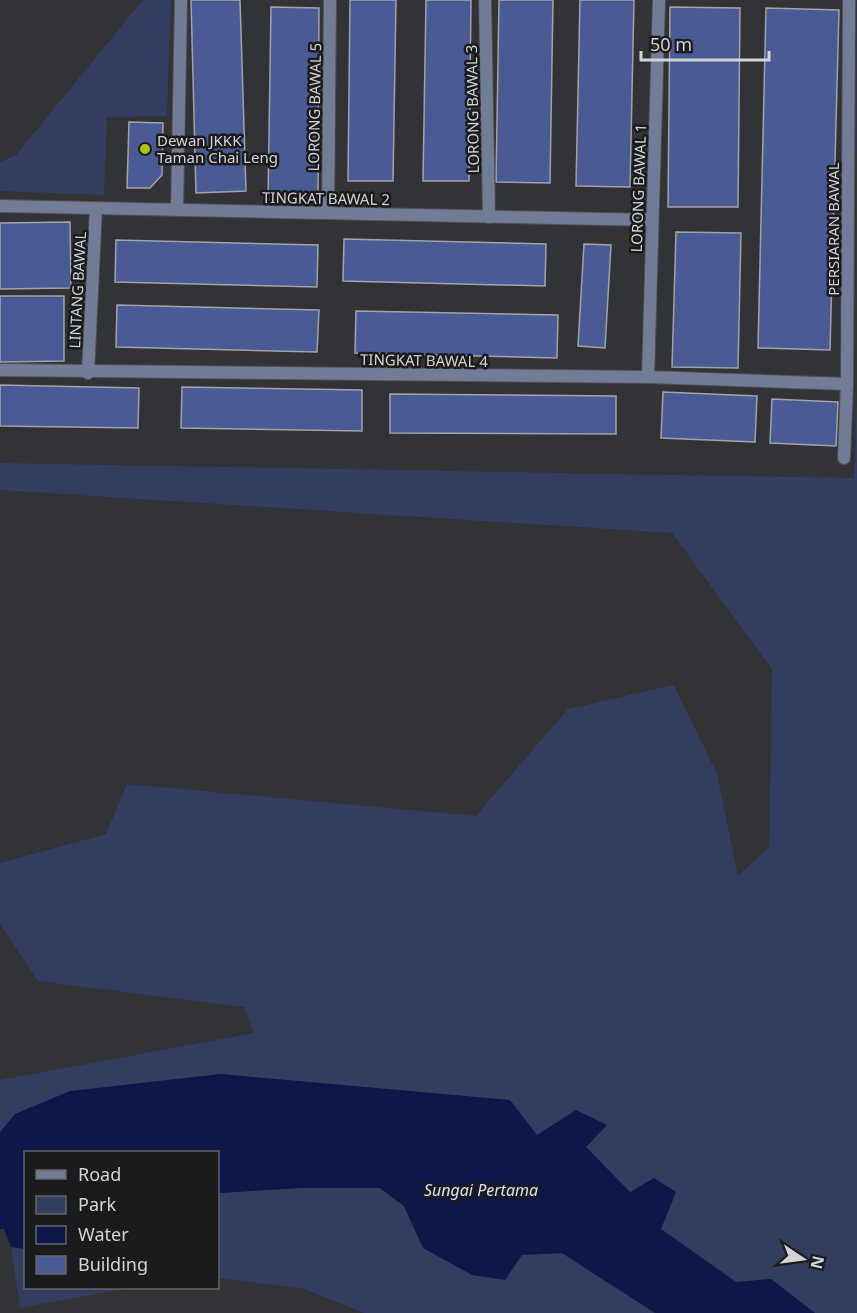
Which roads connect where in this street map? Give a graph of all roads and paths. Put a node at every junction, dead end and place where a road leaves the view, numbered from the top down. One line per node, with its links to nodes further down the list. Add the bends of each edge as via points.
1 (181, 0): 8 (street)
2 (330, 0): 9 (street, LORONG BAWAL 5)
3 (485, 0): 10 (street, LORONG BAWAL 3)
4 (659, 0): 11 (street, LORONG BAWAL 1)
5 (849, 0): 15 (street, PERSIARAN BAWAL)
6 (0, 206): 7 (street, TINGKAT BAWAL 2)
7 (96, 208): 8 (street, TINGKAT BAWAL 2); 13 (street, LINTANG BAWAL)
8 (177, 210): 9 (street, TINGKAT BAWAL 2)
9 (328, 213): 10 (street, TINGKAT BAWAL 2)
10 (489, 217): 11 (street, TINGKAT BAWAL 2)
11 (652, 220): 14 (street, LORONG BAWAL 1)
12 (0, 370): 13 (street, TINGKAT BAWAL 4)
13 (88, 373): 14 (street, TINGKAT BAWAL 4)
14 (648, 377): 15 (street, TINGKAT BAWAL 4)
15 (847, 384): 16 (street, PERSIARAN BAWAL)
16 (844, 458)

